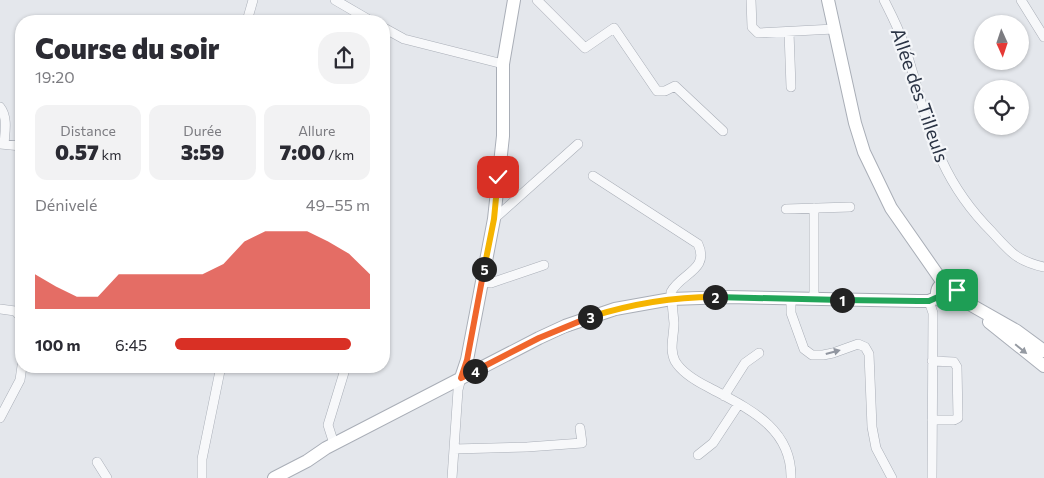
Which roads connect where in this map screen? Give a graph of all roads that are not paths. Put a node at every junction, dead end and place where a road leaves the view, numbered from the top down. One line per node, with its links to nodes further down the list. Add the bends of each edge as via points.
1 (253, 0): 9 (street)
2 (335, 0): 10 (street)
3 (514, 0): 15 (street)
4 (537, 0): 18 (street, via 585,48 614,28 657,91 675,86)
5 (751, 0): 13 (street, via 752,27 758,33)
6 (828, 0): 11 (street)
7 (884, 0): 28 (street, Allée des Tilleuls, via 903,42 930,132 955,186 1014,256)
8 (1021, 0): 14 (street)
9 (249, 15)
10 (361, 15)
11 (834, 29): 13 (street); 30 (street, via 855,123 875,178 891,208)
12 (390, 31): 15 (street, via 404,39)
13 (789, 32): 16 (street)
14 (1044, 38)
15 (503, 64): 26 (street, via 503,136)
16 (791, 87)
17 (0, 107): 19 (street, via 5,120)
18 (723, 131)
19 (2, 144): 21 (street)
20 (578, 144): 26 (street)
21 (15, 145)
22 (593, 176): 32 (street, via 698,244 702,253 701,263 672,289)
23 (850, 207): 24 (street)
24 (814, 208): 25 (street); 34 (street)
25 (786, 209)
26 (494, 219): 29 (street)
27 (544, 265): 29 (street, via 490,283)
28 (1044, 267)
29 (482, 282): 46 (street)
30 (944, 284): 31 (street, via 954,285); 35 (street)
31 (957, 297): 35 (street, via 946,303); 36 (street)
32 (672, 299): 33 (street); 46 (street, via 615,309 582,320); 47 (street, via 674,324 671,346 675,360 698,382)
33 (791, 299): 34 (street); 61 (street, one-way to 61, via 791,313 804,349 812,355 833,353 858,344 865,347 876,448)
34 (814, 299): 35 (street)
35 (934, 299): 41 (street)
36 (973, 306): 39 (street); 42 (street, one-way to 42)
37 (0, 309): 38 (street)
38 (15, 310)
39 (1044, 351)
40 (758, 353): 47 (street, via 746,363)
41 (932, 361): 50 (street); 50 (street, via 954,362 958,367 958,418)
42 (1044, 366)
43 (21, 373): 49 (street)
44 (220, 373): 57 (street, via 202,459)
45 (344, 373): 52 (street, via 328,425)
46 (461, 378): 52 (street); 53 (street)
47 (724, 396): 48 (street)
48 (738, 405): 54 (street, via 713,443); 60 (street, via 776,432 787,451)
49 (0, 418)
50 (932, 420): 62 (street)
51 (580, 428): 53 (street, via 582,442)
52 (334, 444): 58 (street)
53 (454, 449): 59 (street)
54 (698, 455)
55 (97, 462): 56 (street)
56 (107, 478)
57 (202, 478)
58 (274, 478)
59 (452, 478)
60 (791, 478)
61 (892, 478)
62 (932, 478)

